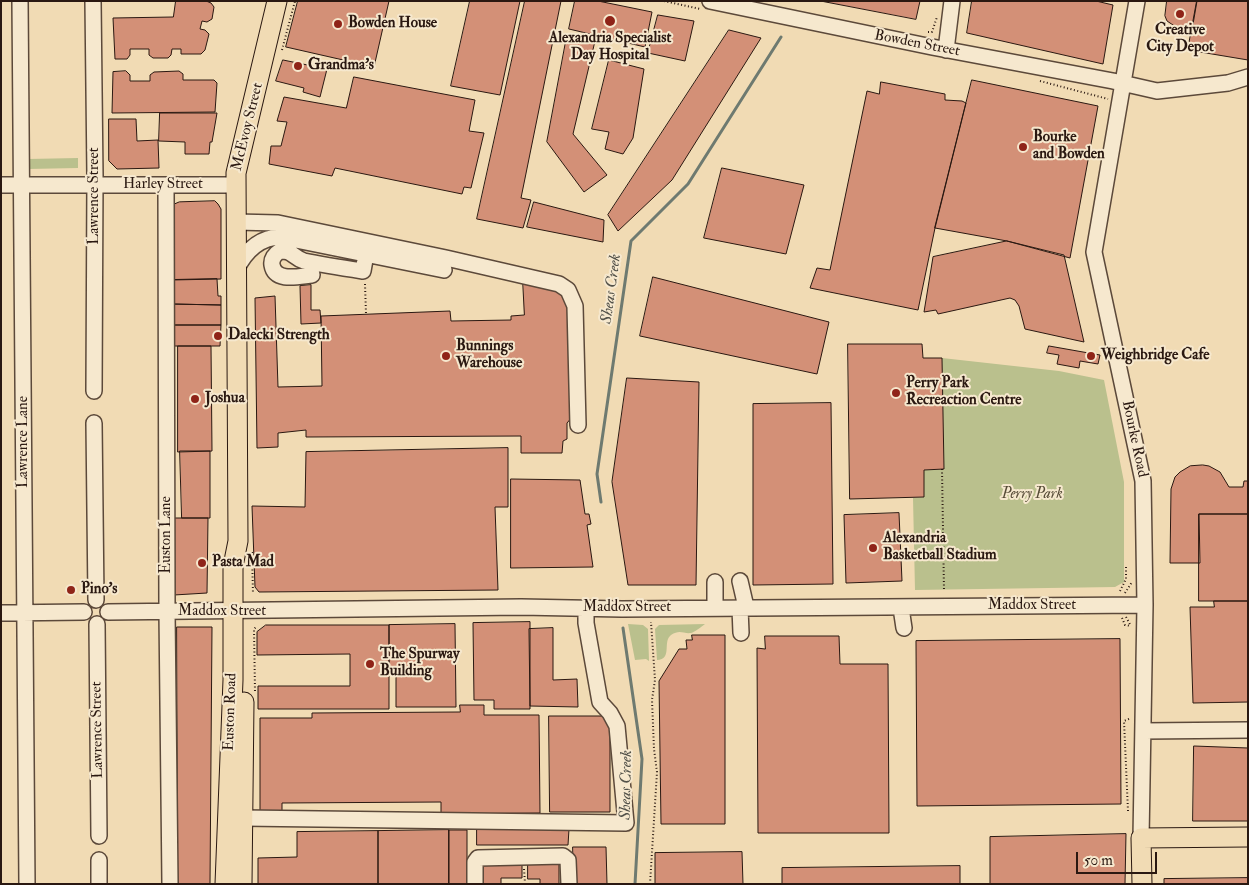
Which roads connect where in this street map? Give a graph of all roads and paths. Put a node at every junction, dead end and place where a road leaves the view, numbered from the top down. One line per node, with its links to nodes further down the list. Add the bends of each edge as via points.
1 (20, 1): 14 (street, Lawrence Lane)
2 (93, 1): 16 (street, Lawrence Street)
3 (277, 1): 15 (main road, McEvoy Street)
4 (710, 1): 7 (street, Bowden Street)
5 (952, 1): 10 (street)
6 (1134, 2): 12 (street, Bourke Road)
7 (770, 8): 10 (street, Bowden Street)
8 (935, 18): 9 (path, via 932,32)
9 (924, 33)
10 (946, 50): 12 (street, Bowden Street)
11 (1248, 77): 12 (street, Bowden Street, via 1228,83 1157,91)
12 (1124, 84): 34 (street, Bourke Road, via 1094,252 1144,481)
13 (1, 185): 14 (street, Harley Street)
14 (22, 185): 16 (street, Harley Street); 45 (street, Lawrence Lane)
15 (235, 185): 17 (street, Harley Street); 18 (main road, McEvoy Street)
16 (95, 186): 17 (street, Harley Street); 24 (street, Lawrence Street)
17 (166, 186): 43 (street, Euston Lane)
18 (236, 222): 19 (street, via 278,223); 20 (street, via 257,230 292,233); 23 (main road, McEvoy Street)
19 (347, 238): 22 (street, via 368,248 444,268); 26 (street, via 517,274 559,284 568,290 575,306)
20 (306, 242): 21 (street); 23 (street, via 273,237 250,248)
21 (321, 244): 22 (street); 22 (street, via 315,269 362,271)
22 (366, 254)
23 (236, 263): 40 (main road, Euston Road, via 238,542 243,565)
24 (94, 391)
25 (94, 423): 33 (street)
26 (578, 425)
27 (942, 469): 31 (path)
28 (1126, 565): 32 (path, via 1126,579)
29 (740, 581): 35 (street)
30 (715, 582): 37 (street)
31 (944, 591)
32 (1119, 597)
33 (96, 600): 41 (street, via 89,602); 42 (street, via 105,604)
34 (1145, 605): 38 (street, Maddox Street); 53 (street, Bourke Road)
35 (743, 607): 37 (street, Maddox Street); 38 (street, Maddox Street); 50 (street)
36 (586, 608): 39 (street, Maddox Street); 40 (street, Maddox Street); 55 (street, via 600,702 617,726 626,823)
37 (715, 608): 39 (street, Maddox Street)
38 (901, 608): 49 (street)
39 (650, 609): 67 (path, via 657,772)
40 (238, 611): 43 (street, Maddox Street); 55 (main road, Euston Road); 63 (main road, Euston Road, via 228,768)
41 (84, 612): 45 (street); 47 (street, via 89,622)
42 (108, 612): 43 (street, Maddox Street); 47 (street, via 106,619)
43 (167, 612): 62 (street, Euston Lane)
44 (1, 613): 45 (street)
45 (25, 613): 60 (street, Lawrence Lane)
46 (1119, 618): 48 (path)
47 (96, 624): 56 (street, Lawrence Street)
48 (1131, 626)
49 (904, 628)
50 (741, 633)
51 (1131, 718): 54 (path, via 1124,722)
52 (1248, 730): 53 (street)
53 (1144, 731): 58 (street, Bourke Road)
54 (1126, 782)
55 (242, 818): 64 (main road, Euston Road)
56 (99, 836)
57 (1248, 837): 58 (main road)
58 (1141, 838): 68 (main road, Bourke Road)
59 (99, 860): 61 (street)
60 (27, 884)
61 (99, 884)
62 (170, 884)
63 (225, 884)
64 (242, 884)
65 (475, 884): 66 (street, via 475,862 478,858 564,856 568,860)
66 (569, 884)
67 (650, 884)
68 (1142, 884)

